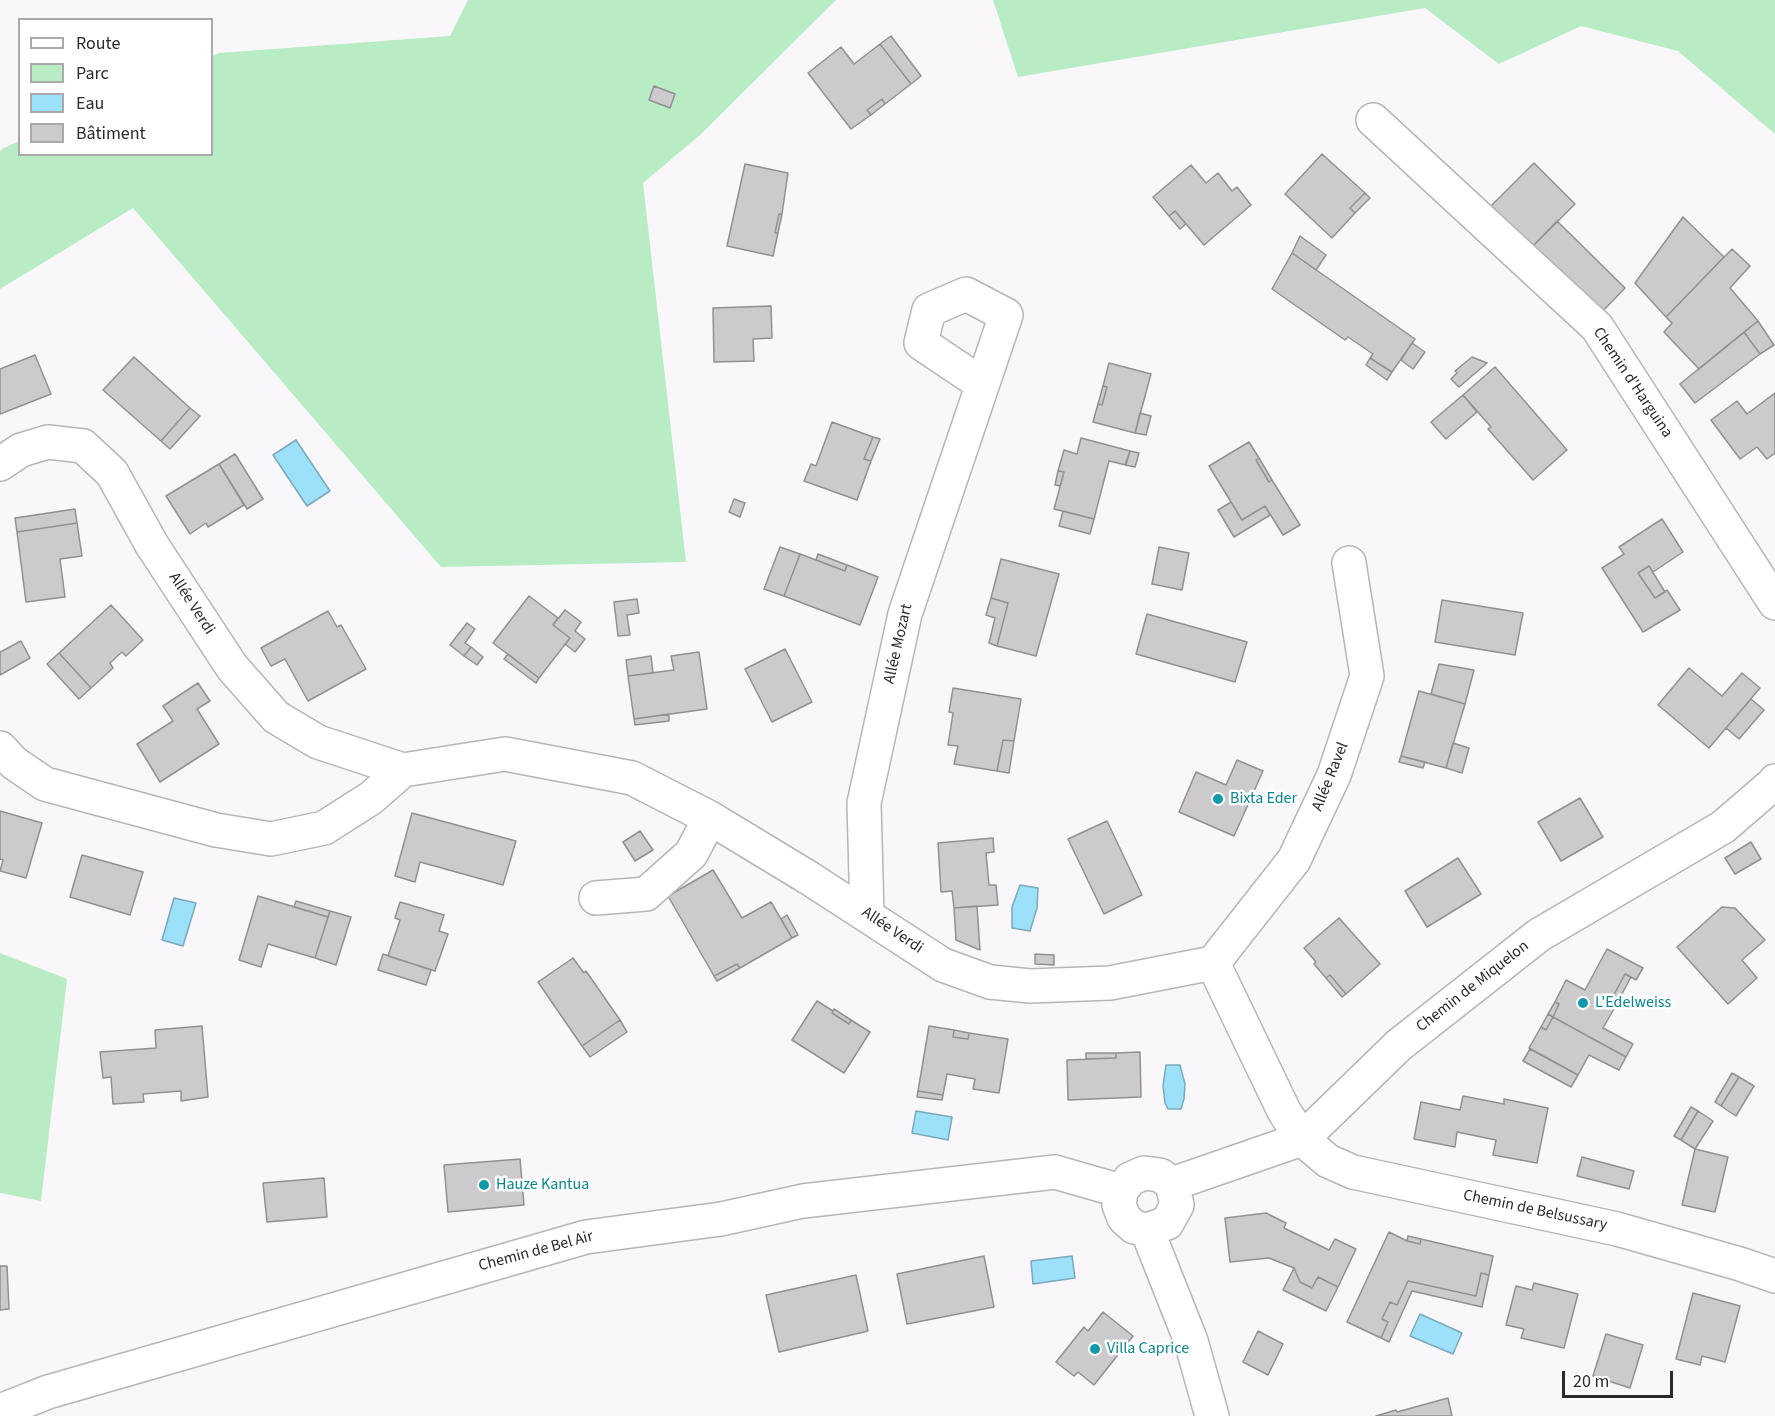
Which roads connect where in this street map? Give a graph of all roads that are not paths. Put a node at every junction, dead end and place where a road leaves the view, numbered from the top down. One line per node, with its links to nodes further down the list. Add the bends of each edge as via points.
1 (1374, 120): 5 (street, Chemin d'Harguina, via 1597,327)
2 (982, 384): 11 (street, Allée Mozart, via 897,647 864,803)
3 (0, 464): 7 (street, Allée Verdi, via 21,450 48,442 83,446 112,473 152,545 232,667 276,717 318,742)
4 (1349, 563): 12 (street, Allée Ravel, via 1368,676 1338,764 1294,860)
5 (1775, 603)
6 (0, 748): 7 (street, via 45,784 216,830 271,839 324,828 371,798)
7 (403, 770): 9 (street, Allée Verdi, via 505,754 632,778)
8 (1775, 781): 13 (street, Chemin de Miquelon, via 1723,827 1539,935 1399,1045)
9 (710, 818): 10 (street, via 692,854 646,894); 11 (street, Allée Verdi)
10 (596, 898)
11 (867, 914): 12 (street, Allée Verdi, via 943,965 990,982 1030,986 1110,983)
12 (1213, 963): 13 (street, via 1284,1111)
13 (1302, 1138): 14 (street, Chemin de Miquelon); 17 (street, Chemin de Belsussary, via 1329,1161 1353,1172 1617,1229)
14 (1172, 1184): 15 (street, via 1160,1175 1144,1173 1130,1179); 16 (street, via 1177,1205 1167,1223)
15 (1121, 1191): 16 (street, via 1119,1205 1124,1218 1134,1227); 18 (street, Chemin de Bel Air, via 1055,1172 803,1202 721,1219 586,1237 48,1392)
16 (1147, 1230): 19 (street, via 1191,1341)
17 (1775, 1276)
18 (0, 1411)
19 (1212, 1416)

